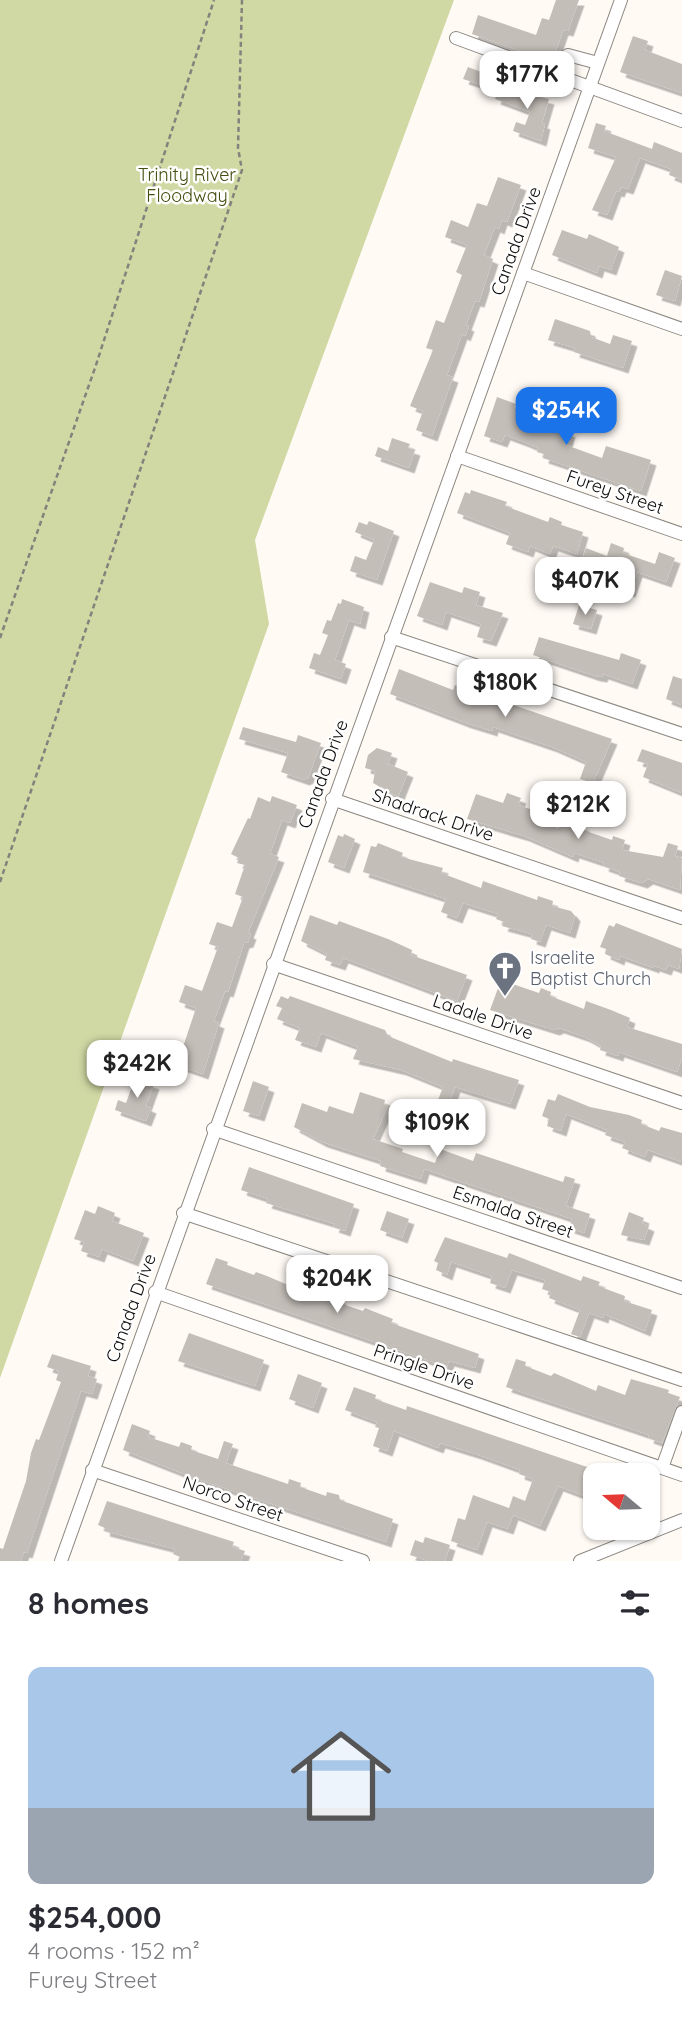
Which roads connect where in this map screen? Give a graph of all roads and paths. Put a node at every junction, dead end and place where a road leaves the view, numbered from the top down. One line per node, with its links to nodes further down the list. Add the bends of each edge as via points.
1 (214, 0): 14 (path, via 95,368)
2 (242, 0): 17 (path, via 237,148 242,170)
3 (621, 0): 5 (street, Canada Drive)
4 (456, 38): 6 (street)
5 (598, 63): 6 (street, via 568,55); 7 (street, Canada Drive)
6 (556, 76): 7 (street)
7 (590, 88): 8 (street); 9 (street, Canada Drive)
8 (682, 121)
9 (523, 273): 10 (street); 11 (street, Canada Drive)
10 (682, 329)
11 (457, 456): 12 (street, Furey Street); 13 (street, Canada Drive)
12 (682, 534)
13 (391, 637): 15 (street); 16 (street, Canada Drive)
14 (0, 638)
15 (682, 734)
16 (332, 799): 18 (street, Shadrack Drive); 19 (street, Canada Drive)
17 (0, 882)
18 (682, 918)
19 (273, 964): 20 (street, Ladale Drive); 21 (street, Canada Drive)
20 (682, 1103)
21 (213, 1129): 22 (street, Canada Drive); 23 (street, Esmalda Street)
22 (183, 1213): 24 (street, Canada Drive); 25 (street)
23 (682, 1288)
24 (155, 1292): 27 (street, Pringle Drive); 28 (street, Canada Drive)
25 (682, 1380)
26 (682, 1412): 27 (street)
27 (662, 1468): 29 (street, Pringle Drive)
28 (92, 1470): 31 (street, Canada Drive); 32 (street, Norco Street)
29 (682, 1475)
30 (682, 1521): 33 (street)
31 (61, 1561)
32 (363, 1561)
33 (580, 1561)

